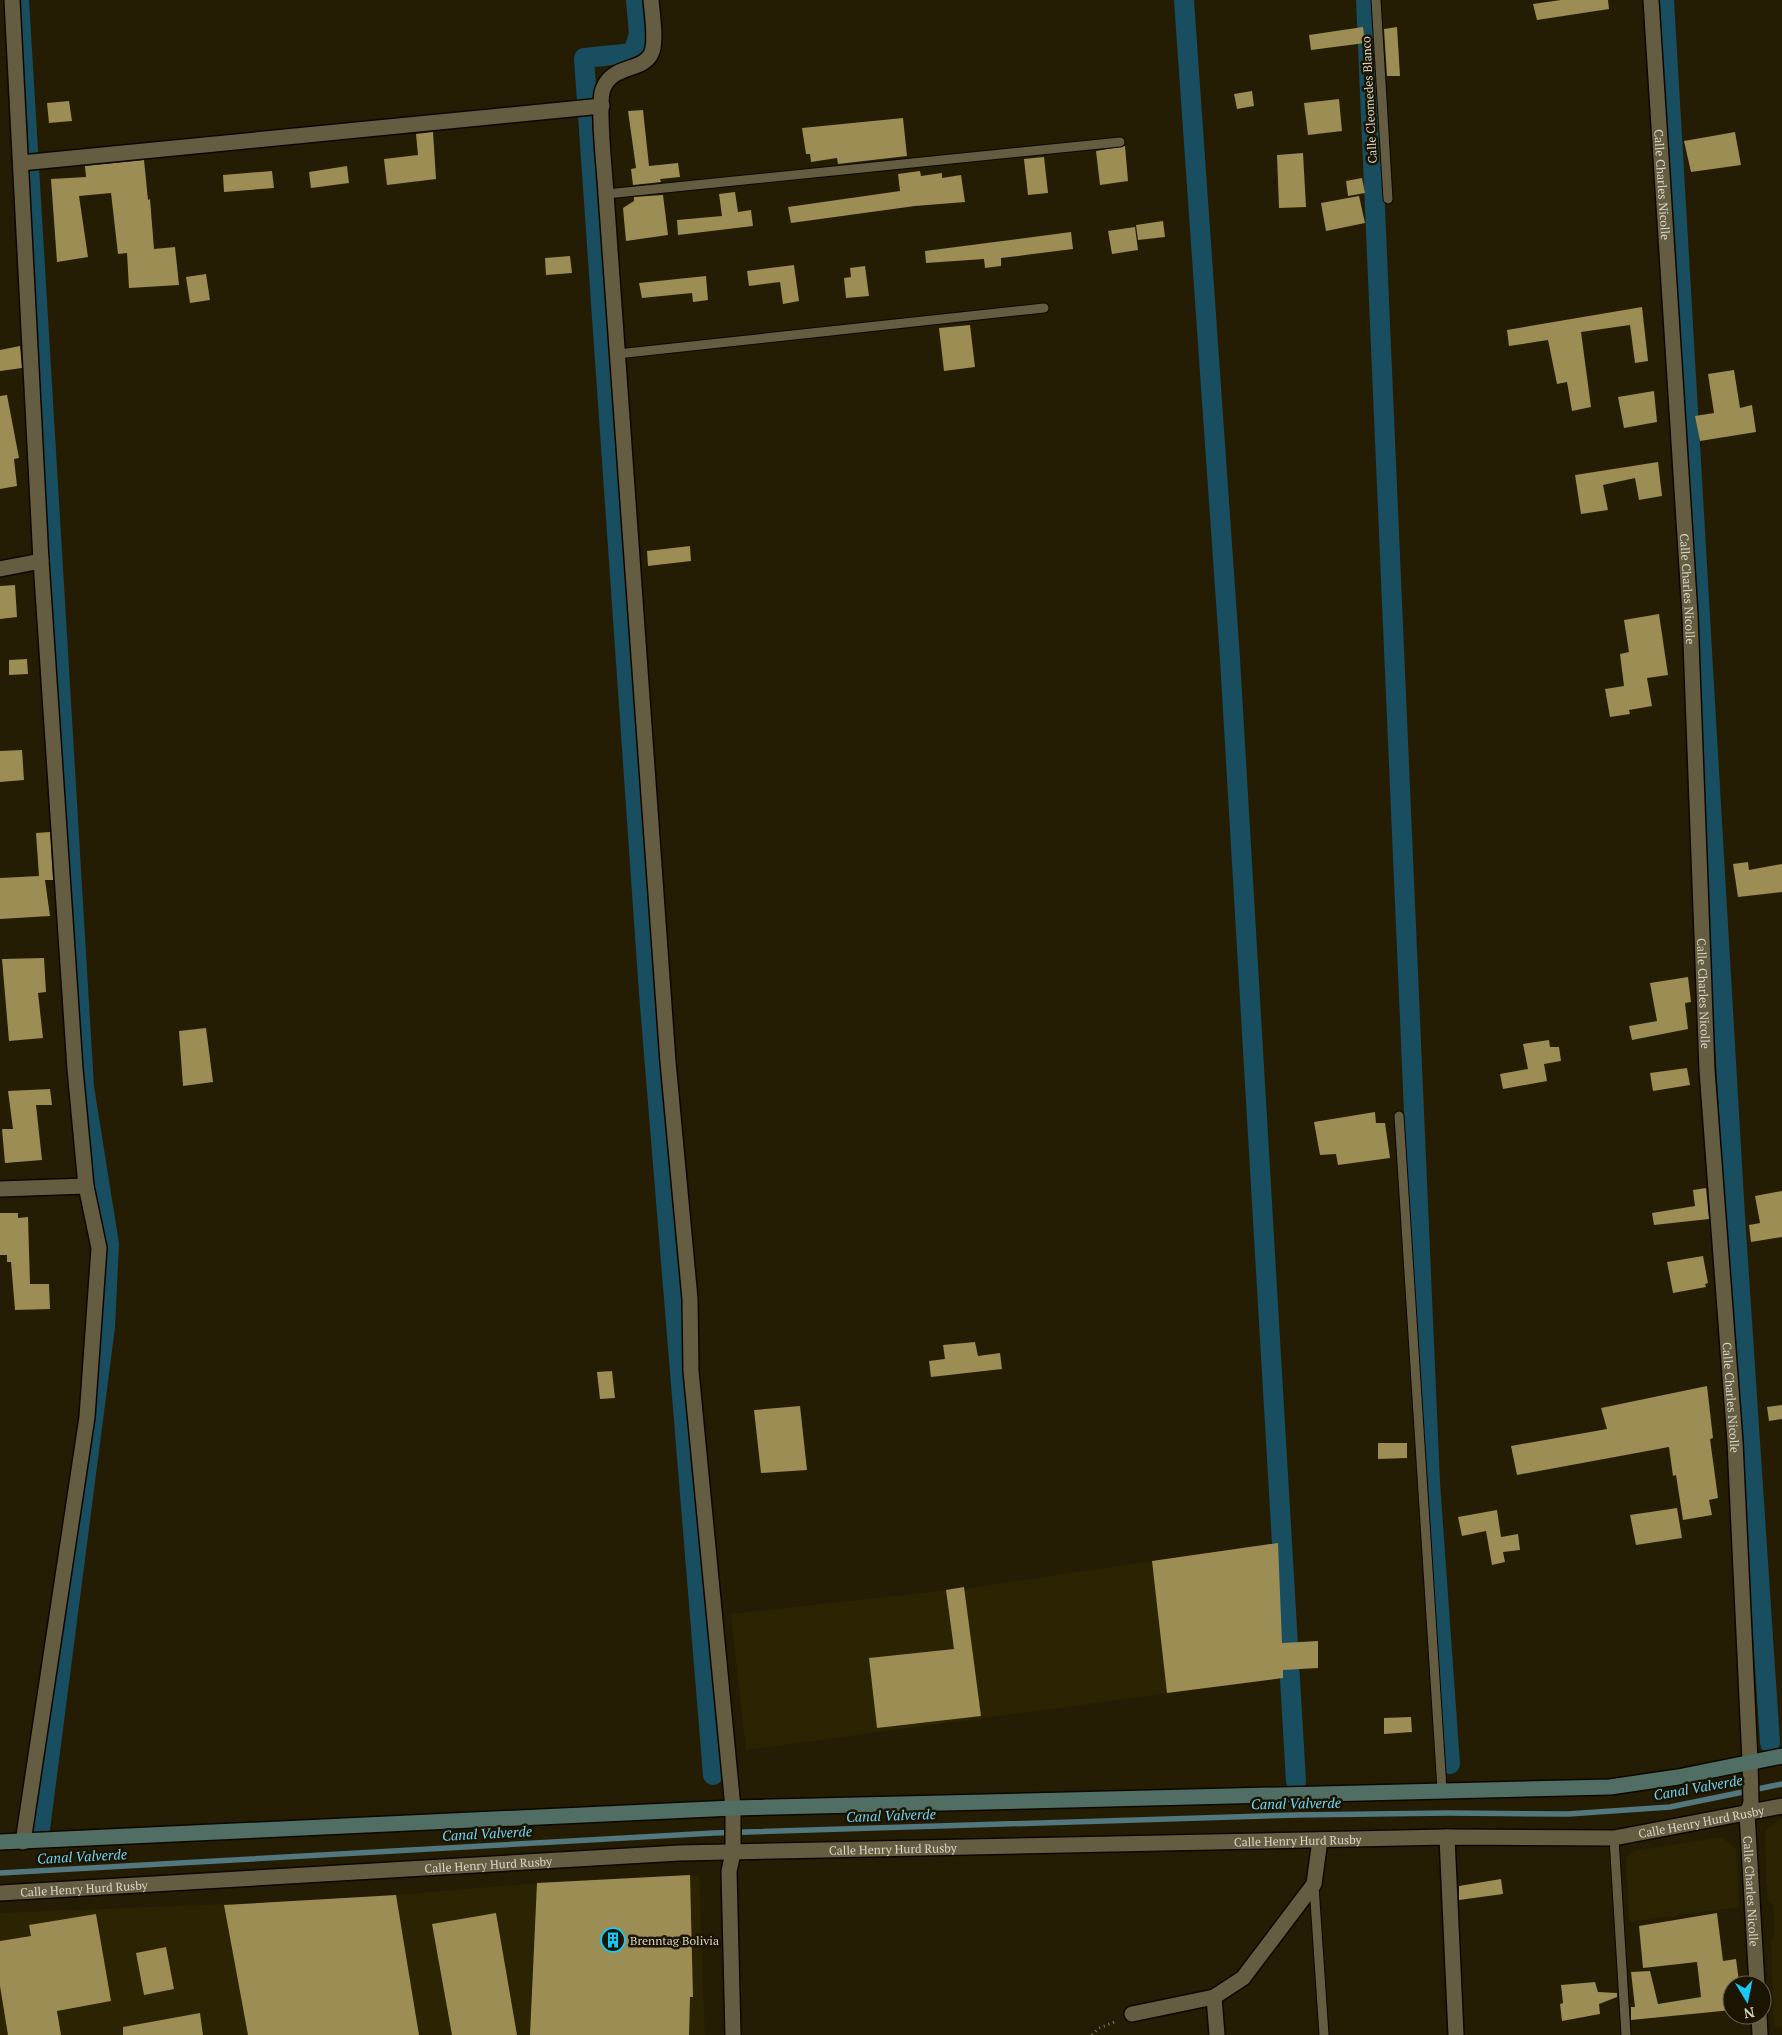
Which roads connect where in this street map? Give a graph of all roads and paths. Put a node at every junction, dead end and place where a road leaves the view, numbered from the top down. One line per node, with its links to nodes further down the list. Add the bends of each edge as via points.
1 (12, 0): 7 (street)
2 (651, 0): 5 (street, via 651,54 645,61 616,72 608,80 602,90)
3 (1376, 0): 9 (lane, Calle Cleomedes Blanco)
4 (1650, 0): 18 (street, Calle Charles Nicolle, via 1690,615 1707,1070 1735,1442)
5 (602, 106): 7 (street); 8 (street)
6 (1120, 142): 8 (lane)
7 (21, 163): 12 (street)
8 (606, 194): 11 (street)
9 (1388, 199)
10 (1044, 308): 11 (lane)
11 (618, 354): 22 (street, via 666,1044 690,1299 691,1371)
12 (41, 561): 13 (street); 15 (street, via 75,1069)
13 (0, 569)
14 (1399, 1116): 19 (lane)
15 (86, 1186): 16 (street); 27 (street, via 99,1248 86,1417)
16 (0, 1189)
17 (1782, 1756): 18 (street)
18 (1750, 1761): 19 (street, via 1678,1777 1610,1787); 21 (street, Calle Charles Nicolle)
19 (1442, 1789): 22 (street)
20 (1782, 1806): 21 (street, Calle Henry Hurd Rusby)
21 (1749, 1808): 24 (street, Calle Henry Hurd Rusby); 31 (street, Calle Charles Nicolle)
22 (733, 1814): 27 (street); 28 (street)
23 (1447, 1837): 24 (street, Calle Henry Hurd Rusby); 25 (street, Calle Henry Hurd Rusby); 38 (street)
24 (1614, 1838): 39 (lane)
25 (1320, 1840): 28 (street, Calle Henry Hurd Rusby); 29 (street)
26 (0, 1842): 27 (street)
27 (23, 1842)
28 (733, 1847): 30 (street, Calle Henry Hurd Rusby, via 680,1853); 34 (street, via 728,1871)
29 (1314, 1884): 32 (street, via 1243,1978); 37 (lane)
30 (0, 1893)
31 (1757, 1975)
32 (1214, 1997): 33 (street); 36 (street)
33 (1132, 2014): 35 (path)
34 (733, 2035)
35 (1092, 2035)
36 (1217, 2035)
37 (1324, 2035)
38 (1456, 2035)
39 (1626, 2035)

